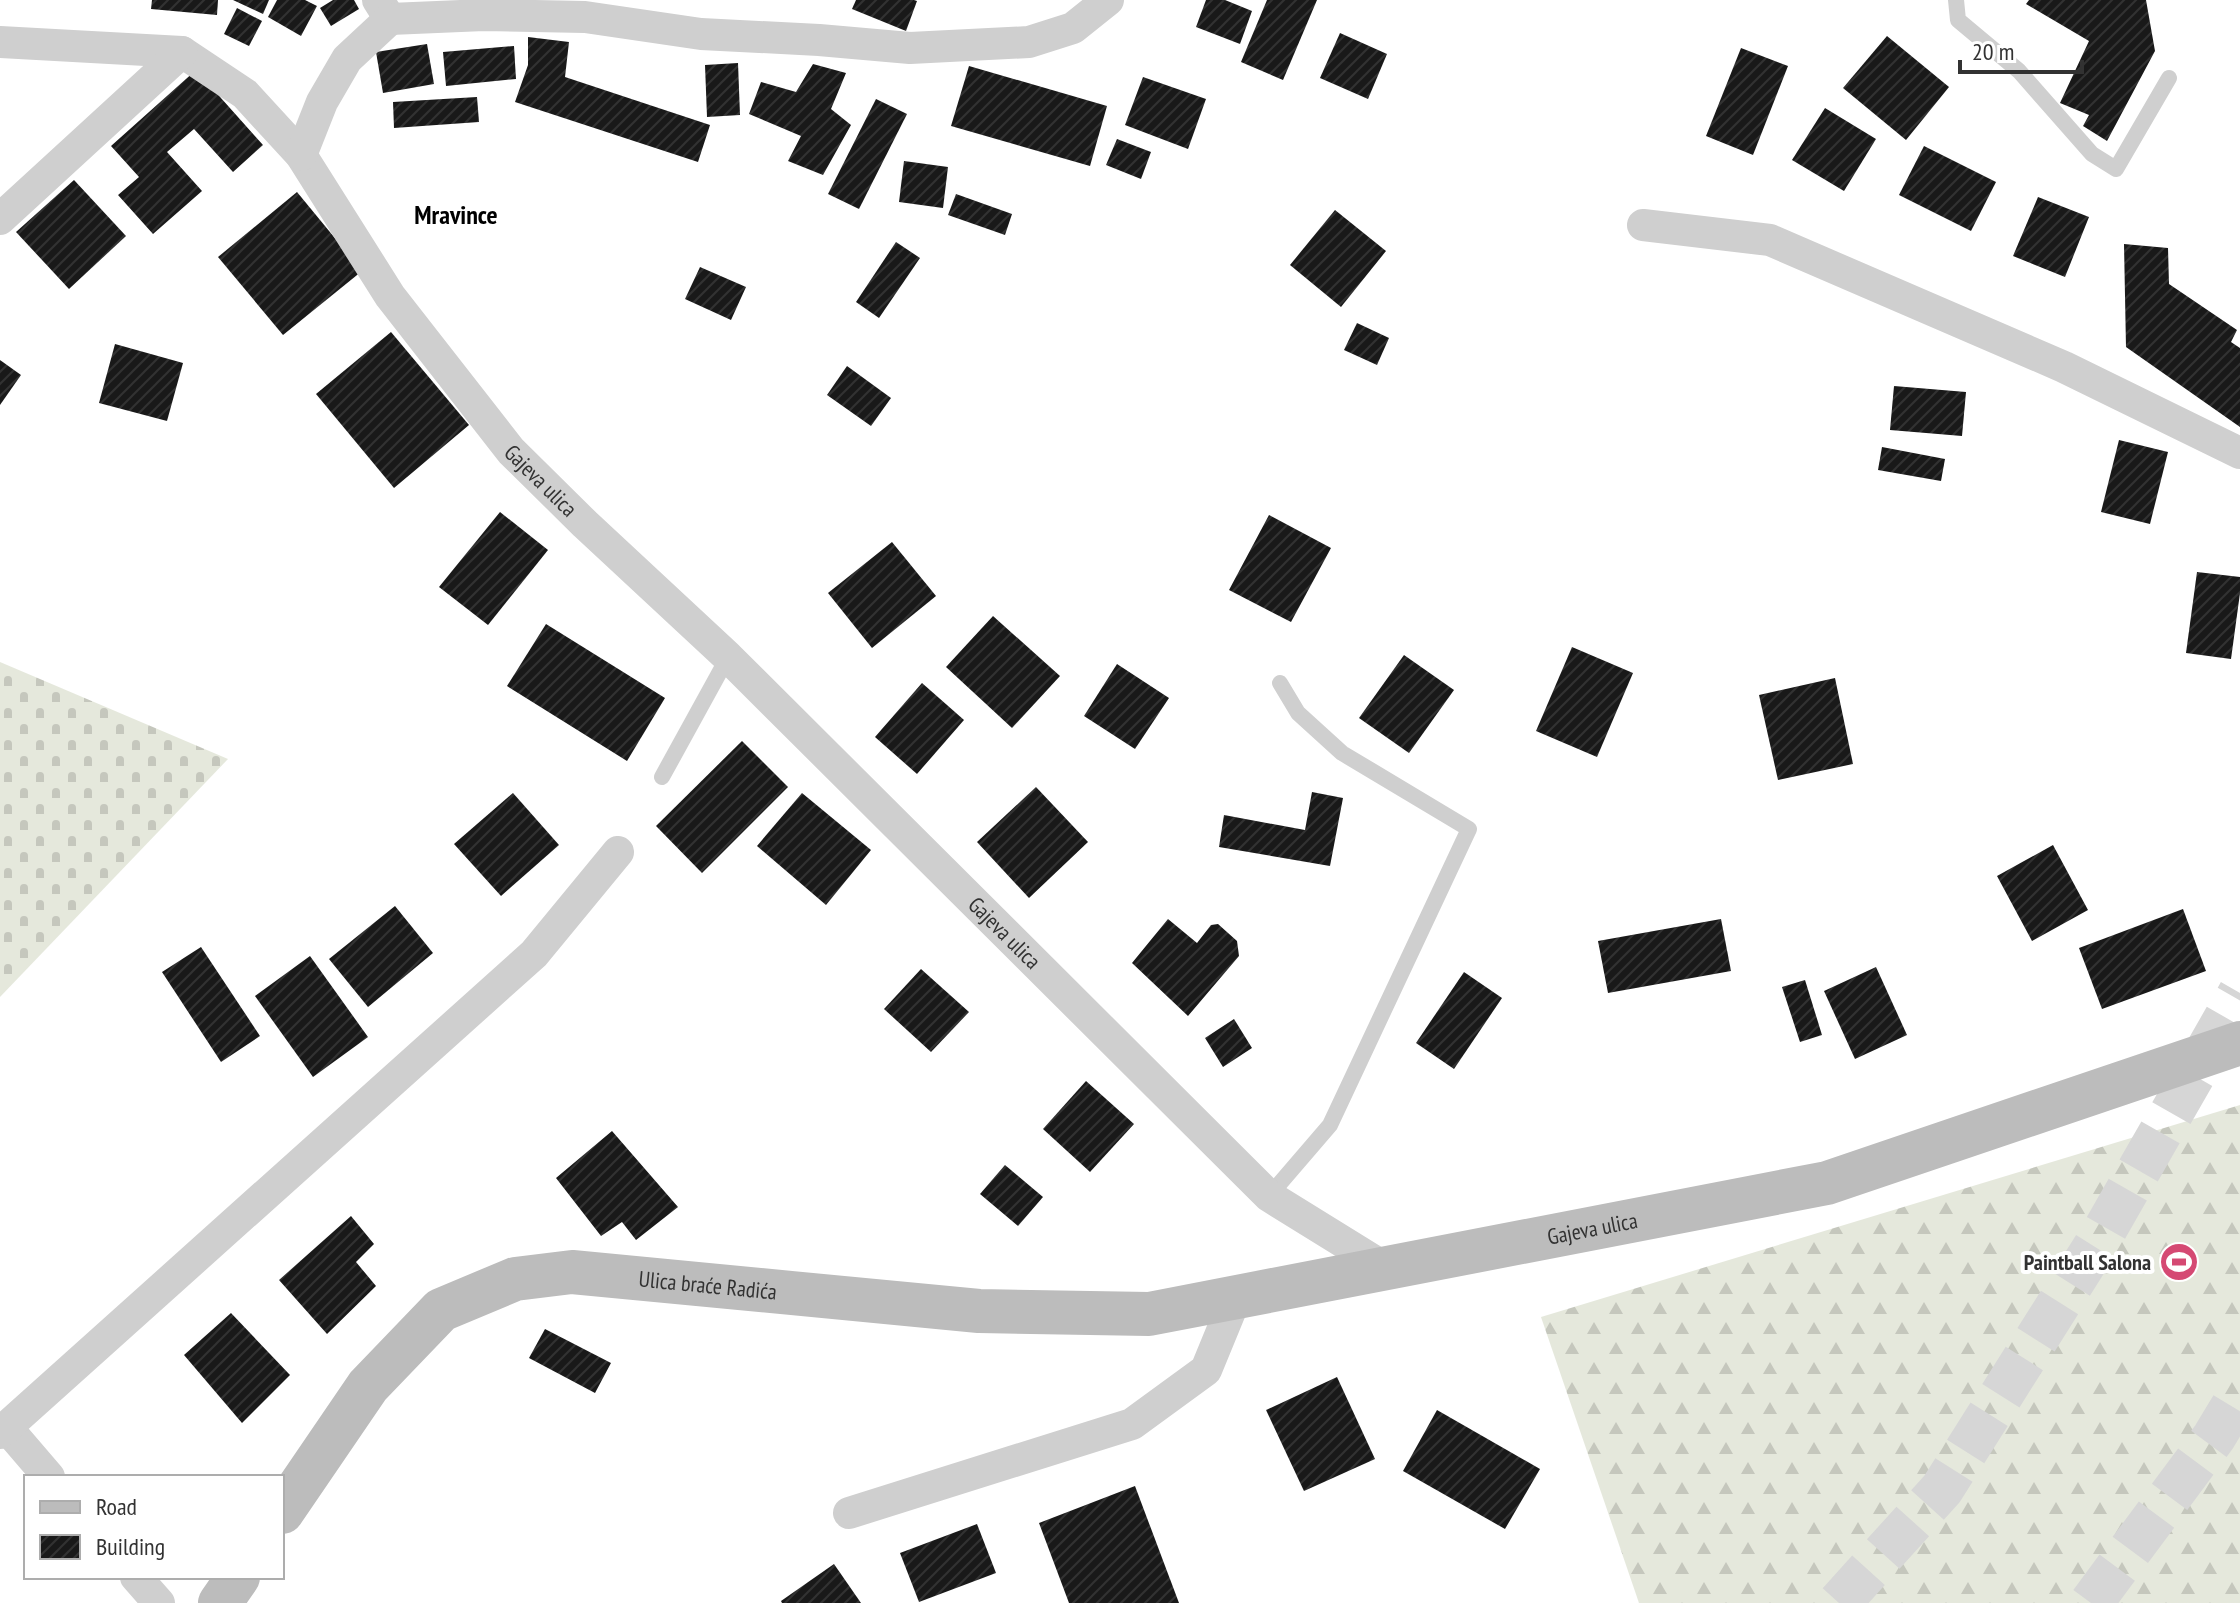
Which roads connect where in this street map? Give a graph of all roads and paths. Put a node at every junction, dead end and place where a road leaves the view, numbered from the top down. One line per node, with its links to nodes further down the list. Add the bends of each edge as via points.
1 (1108, 0): 3 (street, via 1073,28 1029,42 910,48 701,34 585,17)
2 (1956, 0): 6 (lane, via 1958,20 2019,71 2092,154 2116,169)
3 (384, 10): 7 (street, via 322,102)
4 (0, 42): 5 (street)
5 (182, 52): 7 (street, Gajeva ulica, via 245,94); 8 (street)
6 (2169, 78)
7 (301, 155): 11 (street, Gajeva ulica, via 390,296 511,451)
8 (0, 219)
9 (1643, 225): 10 (street, via 1770,240 2064,367)
10 (2240, 453)
11 (728, 657): 13 (lane); 16 (street, Gajeva ulica)
12 (1280, 683): 16 (lane, via 1298,713 1342,753 1469,829 1330,1125)
13 (662, 777)
14 (618, 852): 19 (street, via 534,954)
15 (2240, 1043): 17 (main road, Gajeva ulica, via 1827,1183)
16 (1269, 1196): 17 (street, Gajeva ulica)
17 (1387, 1269): 18 (main road, Ulica braće Radića)
18 (1236, 1297): 21 (main road, Ulica braće Radića, via 1149,1314 979,1311 572,1272 515,1279 441,1310 368,1386); 22 (street, via 1206,1370 1132,1424)
19 (3, 1430): 20 (street)
20 (47, 1475)
21 (284, 1509)
22 (849, 1513)
23 (138, 1579): 25 (street)
24 (237, 1579): 26 (main road)
25 (159, 1603)
26 (220, 1603)

